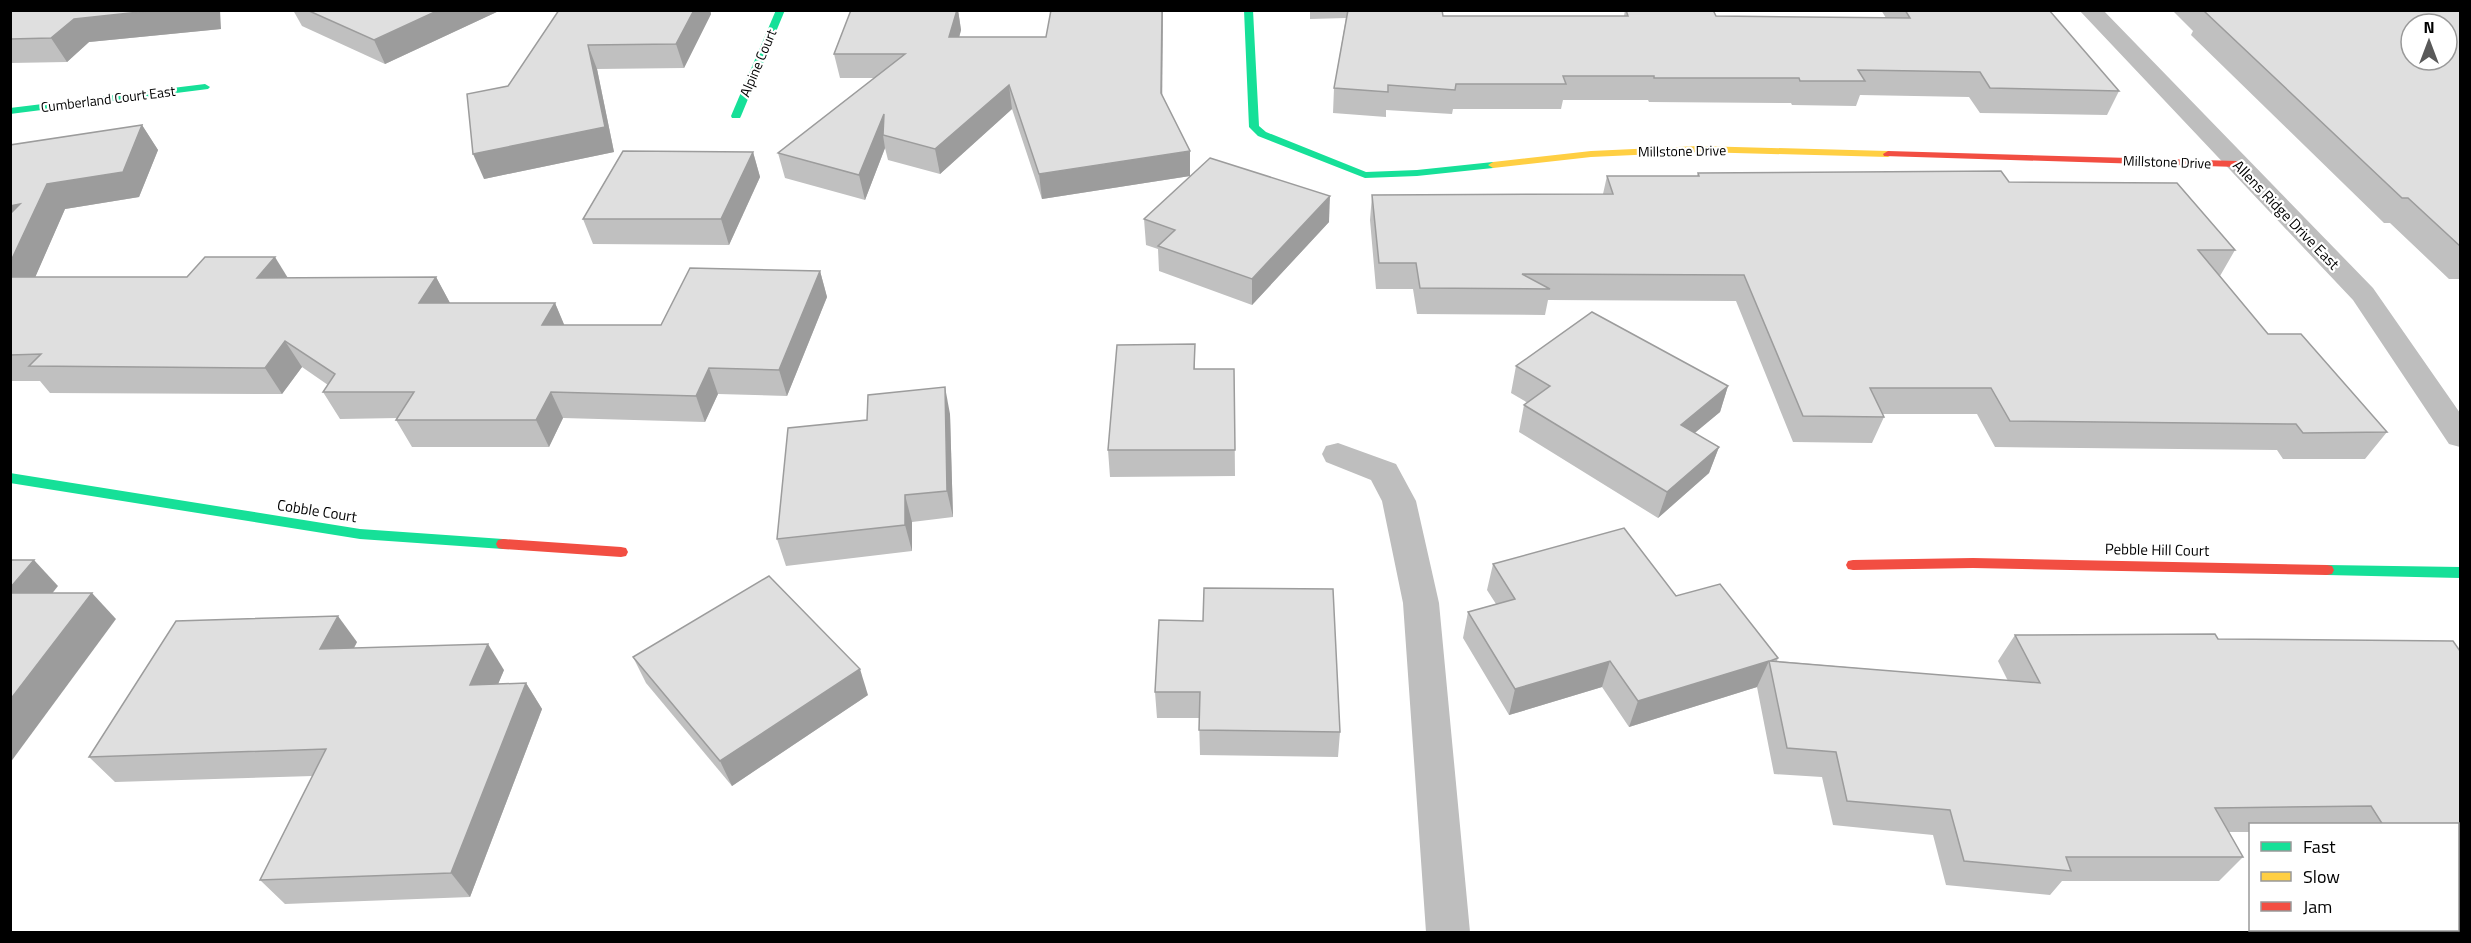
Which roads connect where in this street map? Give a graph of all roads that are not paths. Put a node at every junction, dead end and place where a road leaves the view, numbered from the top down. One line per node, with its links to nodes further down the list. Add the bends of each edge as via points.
1 (781, 10): 6 (street, Alpine Court)
2 (1248, 10): 7 (street, Millstone Drive, via 1254,127 1262,134 1365,175 1591,154 1699,149)
3 (2090, 10): 7 (street, Allens Ridge Drive East)
4 (205, 87): 5 (street, Cumberland Court East)
5 (10, 111)
6 (736, 116)
7 (2237, 164): 8 (street, Allens Ridge Drive East, via 2363,294)
8 (2460, 436)
9 (1338, 454): 14 (street, via 1384,472 1399,501 1421,603)
10 (10, 478): 11 (street, Cobble Court, via 360,534)
11 (621, 552)
12 (1853, 565): 13 (street, Pebble Hill Court, via 1973,563)
13 (2460, 573)
14 (1448, 933)

